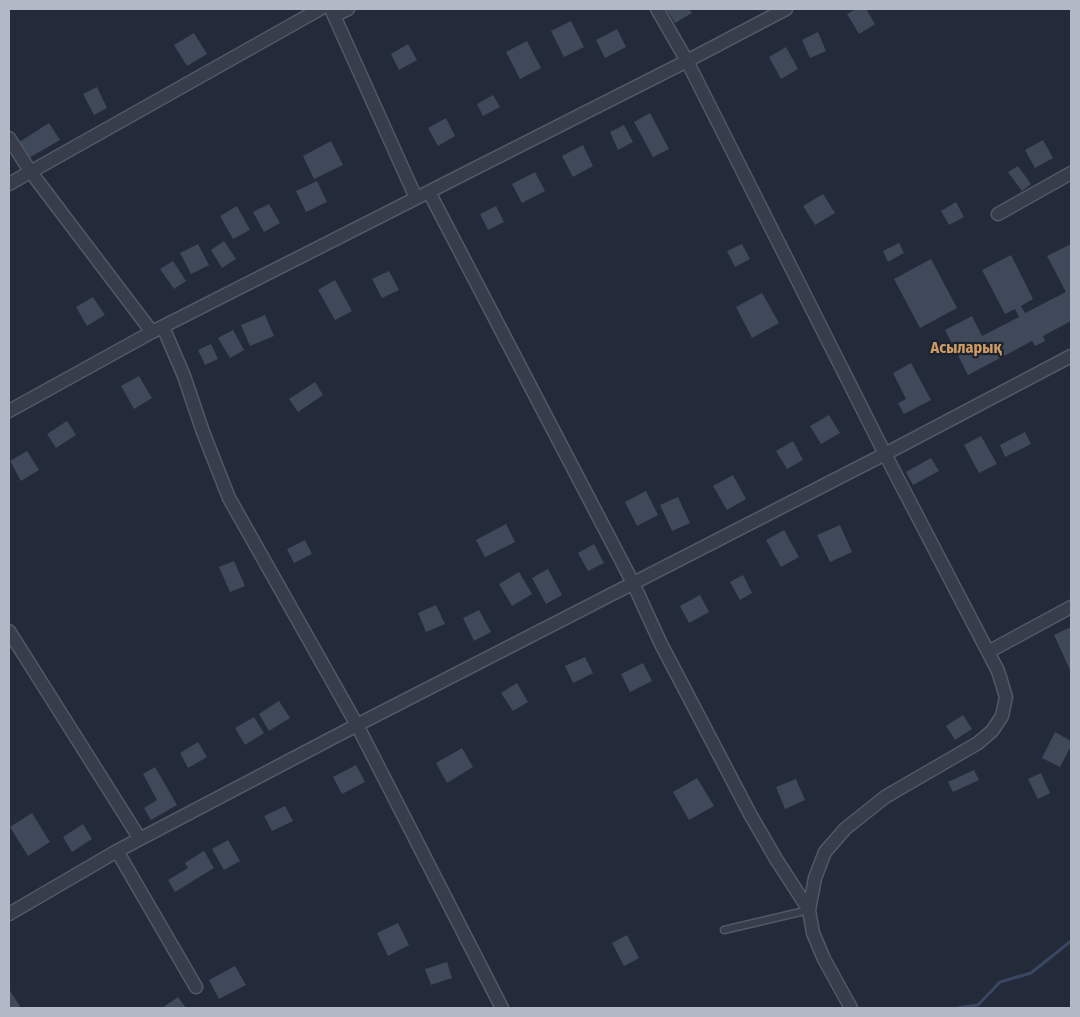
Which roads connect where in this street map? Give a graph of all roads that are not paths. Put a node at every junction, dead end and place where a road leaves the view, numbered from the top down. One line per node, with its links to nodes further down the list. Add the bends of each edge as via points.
1 (320, 9): 8 (street)
2 (348, 9): 5 (street)
3 (657, 9): 6 (street)
4 (786, 9): 6 (street)
5 (332, 12): 12 (street)
6 (686, 61): 11 (street); 17 (street)
7 (9, 138): 8 (street)
8 (30, 171): 10 (street); 14 (street)
9 (1071, 173): 13 (street)
10 (9, 184)
11 (429, 192): 12 (street); 18 (street)
12 (416, 198): 14 (street)
13 (998, 214)
14 (158, 330): 16 (street); 22 (street, via 184,376 229,498)
15 (1071, 356): 17 (street)
16 (9, 411)
17 (885, 454): 18 (street); 21 (street)
18 (633, 583): 22 (street); 25 (street, via 661,644 750,814)
19 (1071, 607): 21 (street)
20 (9, 631): 23 (street)
21 (988, 652): 25 (street, via 1006,697 1002,716 992,731 978,743 885,797 845,829 826,852 815,878)
22 (357, 725): 23 (street); 29 (street)
23 (140, 839): 24 (street)
24 (117, 851): 26 (street); 28 (street)
25 (810, 910): 27 (lane); 30 (street, via 813,933 824,959)
26 (9, 914)
27 (724, 930)
28 (196, 987)
29 (502, 1008)
30 (852, 1008)

